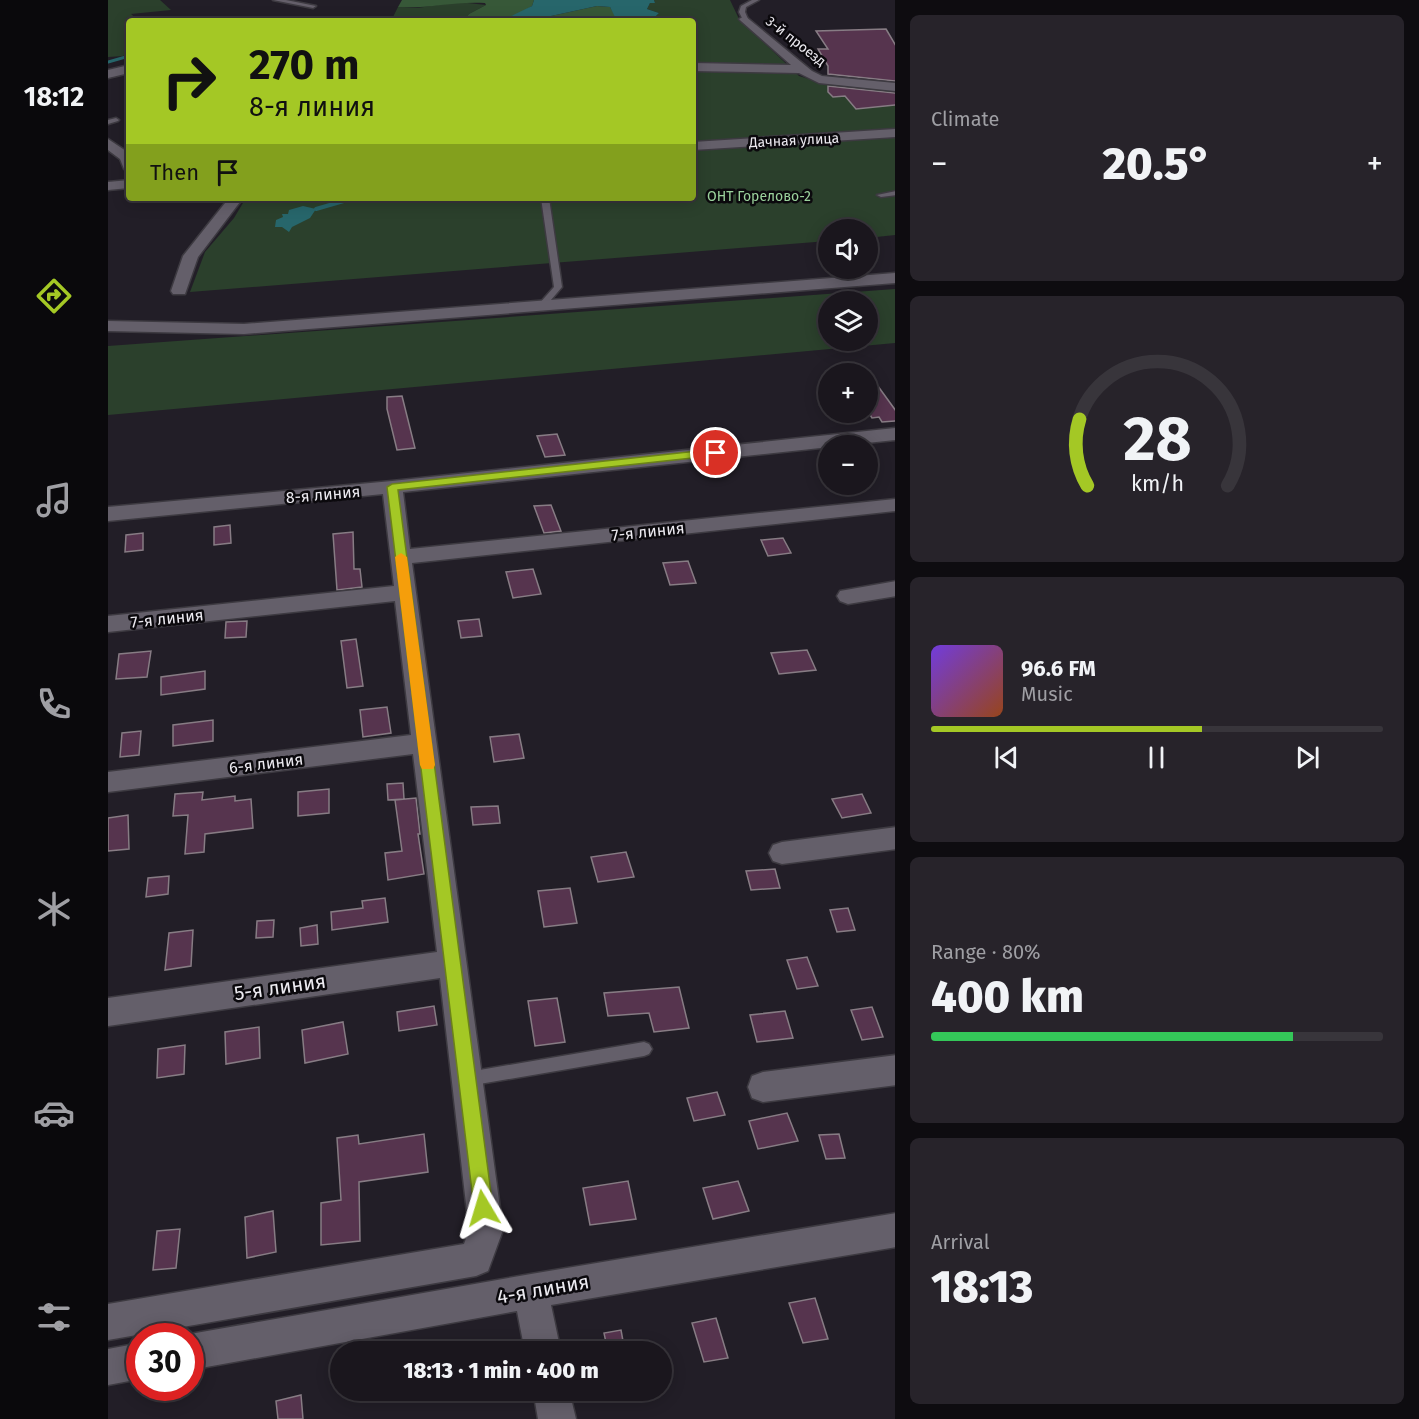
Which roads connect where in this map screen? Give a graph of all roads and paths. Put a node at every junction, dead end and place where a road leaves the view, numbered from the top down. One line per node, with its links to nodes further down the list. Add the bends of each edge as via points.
1 (276, 0): 3 (lane)
2 (756, 0): 4 (lane, 3-й проезд, via 744,6)
3 (313, 6)
4 (745, 19): 6 (street, 3-й проезд)
5 (696, 67): 6 (street)
6 (803, 69): 9 (street, 3-й проезд, via 819,79)
7 (126, 70): 8 (street)
8 (108, 74)
9 (895, 87)
10 (117, 120): 11 (lane)
11 (108, 122)
12 (895, 133): 14 (street, Дачная улица)
13 (108, 144): 15 (street)
14 (696, 146)
15 (126, 157)
16 (126, 184): 17 (street)
17 (108, 186)
18 (895, 193): 19 (lane)
19 (881, 195)
20 (234, 201): 23 (street, via 191,256)
21 (545, 201): 24 (lane, via 558,286)
22 (895, 278): 24 (street)
23 (179, 291)
24 (542, 305): 25 (street, via 244,328)
25 (108, 326)
26 (895, 434): 27 (street, 8-я линия)
27 (392, 487): 29 (street, 8-я линия); 30 (street)
28 (895, 505): 30 (street, 7-я линия)
29 (108, 514)
30 (401, 557): 32 (street)
31 (895, 588): 33 (street)
32 (406, 592): 34 (street, 7-я линия); 35 (street)
33 (848, 596)
34 (108, 624)
35 (425, 743): 36 (street, 6-я линия); 39 (street)
36 (108, 782)
37 (895, 838): 38 (street)
38 (782, 853)
39 (452, 963): 40 (street, 5-я линия); 43 (street)
40 (108, 1012)
41 (644, 1049): 43 (lane)
42 (895, 1070): 44 (street)
43 (467, 1079): 47 (street, via 486,1230 476,1259)
44 (763, 1087)
45 (895, 1230): 46 (street, 4-я линия)
46 (531, 1291): 48 (street); 49 (street, 4-я линия)
47 (108, 1322)
48 (541, 1341)
49 (204, 1349)
50 (126, 1364): 51 (street)
51 (108, 1367)
52 (553, 1401): 53 (street)
53 (557, 1419)

